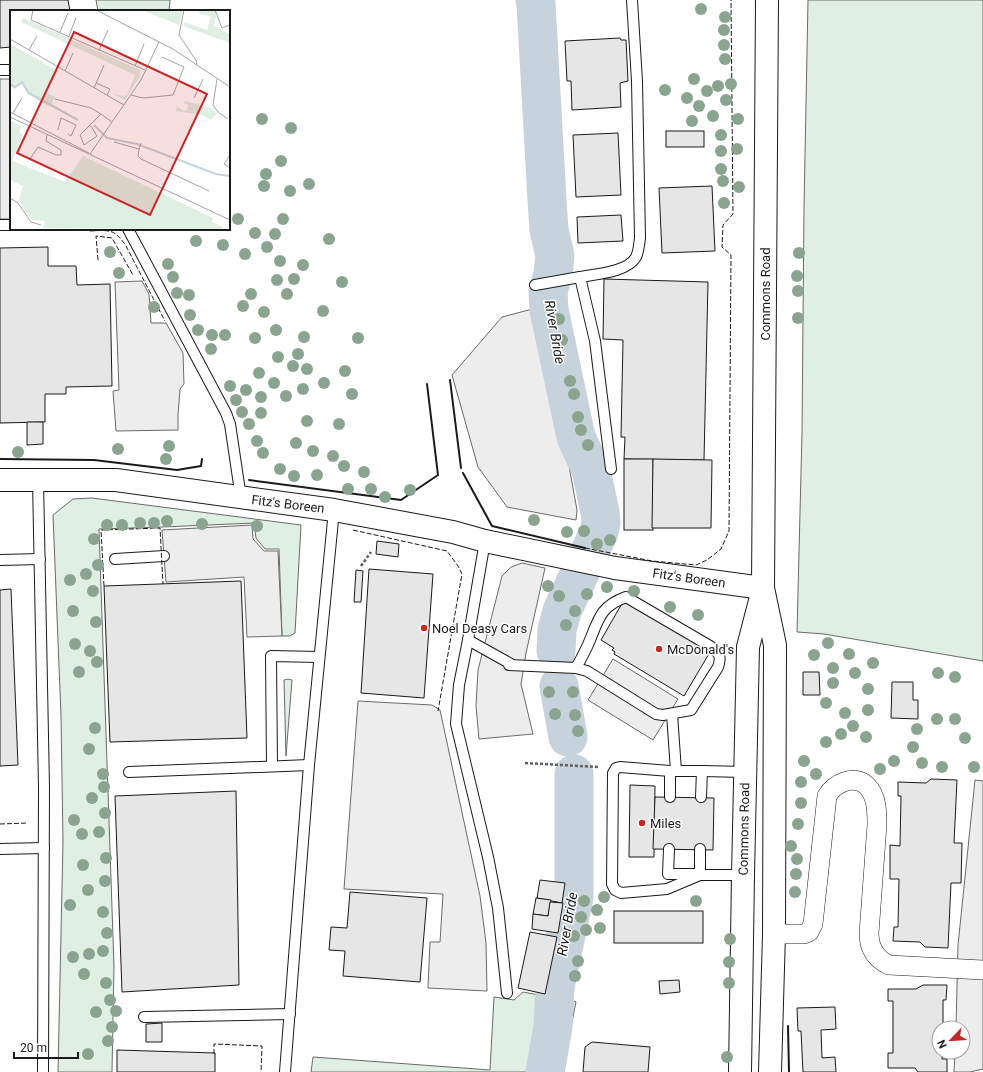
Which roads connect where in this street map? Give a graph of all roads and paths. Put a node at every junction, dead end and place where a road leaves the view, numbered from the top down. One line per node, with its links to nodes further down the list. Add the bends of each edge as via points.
1 (632, 0): 4 (lane, via 637,81 640,238 636,256 631,264 618,270)
2 (768, 0): 18 (main road, Commons Road)
3 (129, 230): 9 (lane, via 226,413 230,424)
4 (580, 277): 5 (lane); 6 (lane, via 595,341)
5 (535, 285)
6 (611, 469)
7 (0, 480): 8 (main road, Fitz's Boreen)
8 (38, 480): 9 (main road, Fitz's Boreen, via 116,480); 14 (lane)
9 (241, 498): 10 (main road, Fitz's Boreen)
10 (334, 510): 11 (main road, Fitz's Boreen, via 453,532); 20 (lane)
11 (485, 541): 18 (main road, Fitz's Boreen, via 615,568); 19 (lane)
12 (371, 552): 17 (path)
13 (164, 556): 15 (lane)
14 (40, 558): 16 (lane); 33 (lane)
15 (115, 559)
16 (0, 560)
17 (361, 566)
18 (763, 588): 30 (main road, Commons Road, via 748,647); 39 (main road, Commons Road, via 775,645)
19 (468, 640): 21 (lane, via 511,664 509,665); 41 (lane, via 459,685 456,724 498,908)
20 (319, 657): 24 (lane); 25 (lane, via 271,656)
21 (576, 668): 22 (lane, via 596,676 656,714); 22 (lane, via 590,642 596,622 606,608 626,598 710,646 720,657 718,667 691,710)
22 (672, 714): 27 (lane)
23 (525, 763): 26 (path)
24 (309, 765): 25 (lane); 42 (lane)
25 (272, 766): 28 (lane)
26 (616, 768): 27 (lane); 37 (lane, via 613,773 612,884 615,890 621,893 667,889)
27 (673, 771): 29 (lane); 31 (lane)
28 (129, 772)
29 (702, 772): 30 (lane); 32 (lane)
30 (745, 772): 38 (main road, Commons Road)
31 (670, 797)
32 (701, 797)
33 (44, 848): 34 (lane); 44 (lane)
34 (0, 849)
35 (669, 849): 37 (lane, via 668,874)
36 (700, 850): 37 (lane)
37 (700, 874): 38 (lane)
38 (743, 875): 46 (main road, Commons Road)
39 (774, 934): 40 (street, via 809,932 813,924 827,796 830,790 844,781 859,781 867,786 877,808 869,933 870,947 874,954 880,961 889,965); 47 (main road, Commons Road)
40 (983, 970)
41 (507, 993)
42 (290, 1014): 43 (lane); 45 (lane)
43 (144, 1016)
44 (43, 1072)
45 (285, 1072)
46 (740, 1072)
47 (770, 1072)

